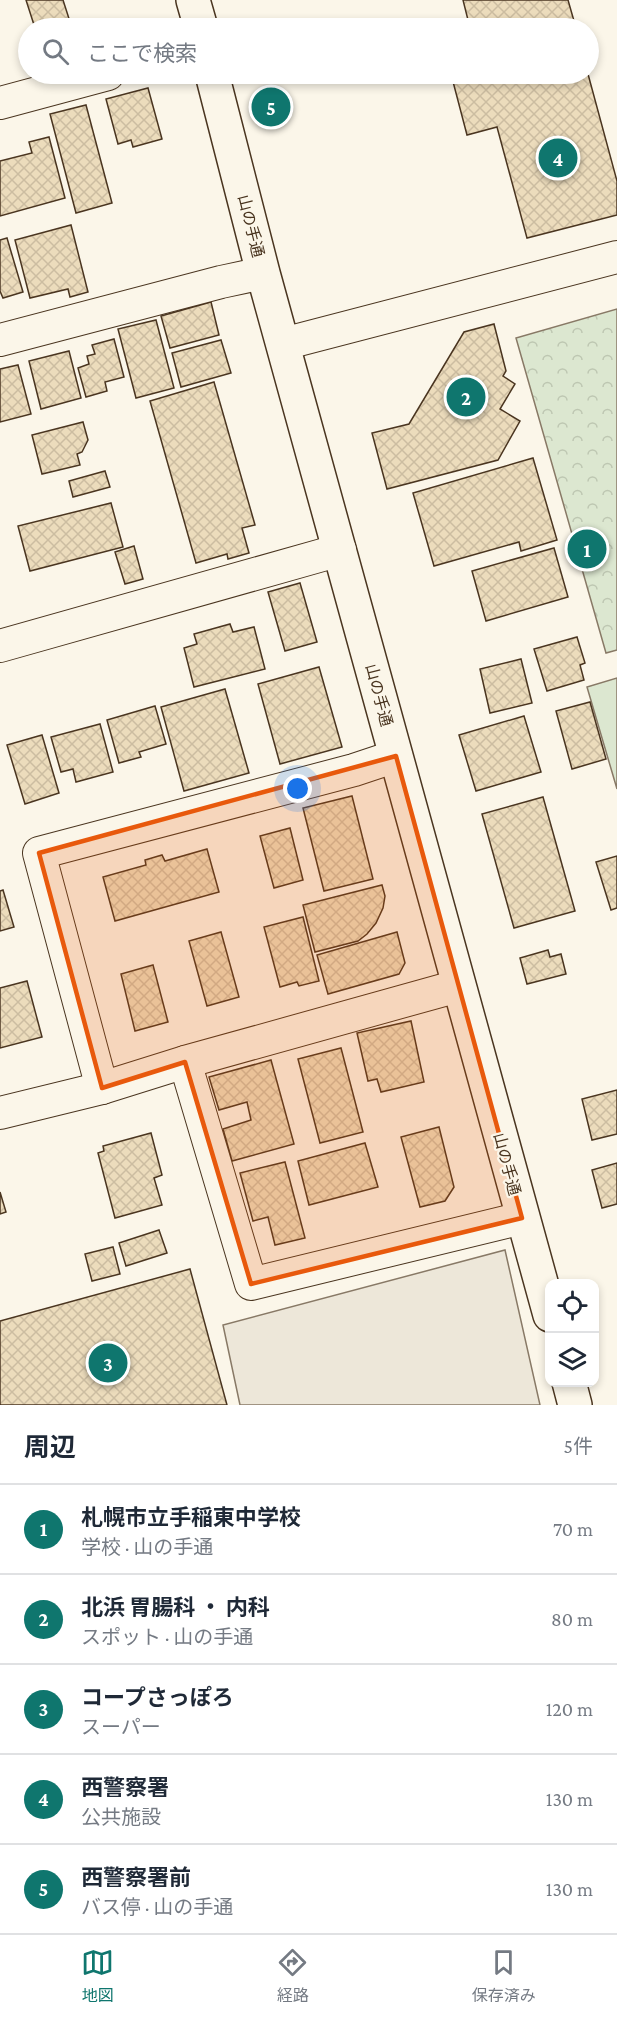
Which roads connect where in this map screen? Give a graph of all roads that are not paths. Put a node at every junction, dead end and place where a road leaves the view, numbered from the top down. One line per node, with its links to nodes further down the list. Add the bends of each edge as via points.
1 (193, 0): 2 (main road)
2 (198, 18)
3 (71, 84): 5 (street)
4 (215, 84): 7 (main road, 山の手通)
5 (0, 103)
6 (617, 257): 9 (street)
7 (263, 273): 8 (street); 9 (main road, 山の手通)
8 (0, 340)
9 (283, 344): 10 (main road, 山の手通)
10 (339, 550): 11 (street); 12 (main road, 山の手通)
11 (0, 646)
12 (396, 756): 13 (main road, 山の手通); 15 (street, via 39,853)
13 (458, 986): 14 (street); 17 (main road, 山の手通)
14 (185, 1062): 15 (street); 17 (street, via 251,1284)
15 (102, 1088): 16 (street)
16 (0, 1113)
17 (522, 1218): 18 (main road, 山の手通)
18 (545, 1301)
19 (570, 1387): 20 (main road)
20 (575, 1405)

